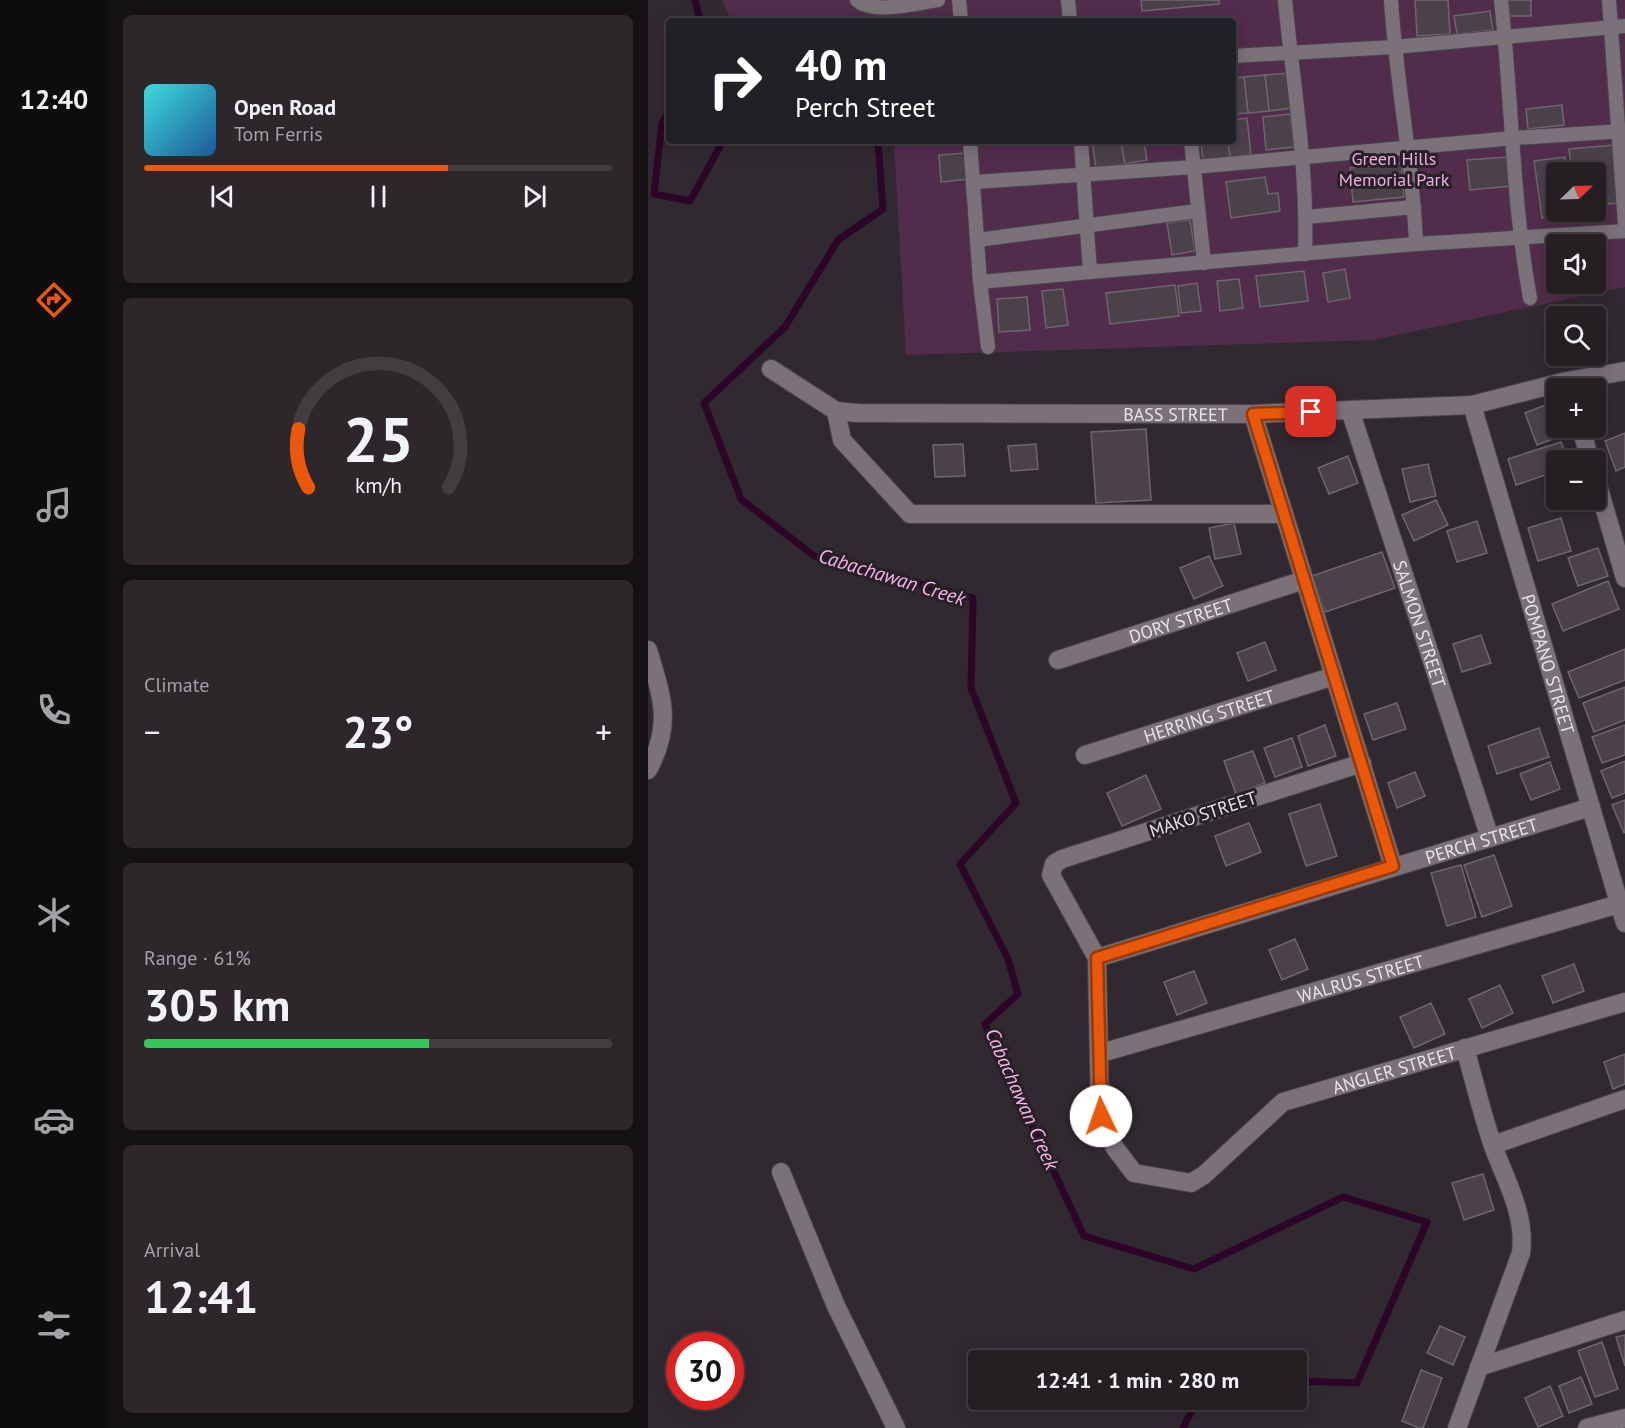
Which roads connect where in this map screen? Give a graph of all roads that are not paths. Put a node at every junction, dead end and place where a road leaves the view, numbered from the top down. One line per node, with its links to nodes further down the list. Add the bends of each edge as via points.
1 (857, 0): 2 (lane, via 867,7 879,8)
2 (938, 0)
3 (959, 0): 9 (lane)
4 (1068, 0): 10 (lane)
5 (1285, 0): 14 (lane)
6 (1391, 0): 13 (lane)
7 (1501, 0): 12 (lane)
8 (1609, 0): 11 (lane)
9 (960, 18)
10 (1070, 18)
11 (1618, 27): 12 (lane); 16 (lane)
12 (1506, 38): 13 (lane); 17 (lane)
13 (1394, 47): 14 (lane); 21 (lane)
14 (1290, 52): 15 (lane); 22 (lane)
15 (1236, 56)
16 (1622, 131): 17 (lane); 30 (lane)
17 (1514, 138): 21 (lane); 32 (lane)
18 (970, 144): 25 (lane)
19 (1081, 144): 24 (lane)
20 (1191, 144): 23 (lane)
21 (1407, 148): 22 (lane); 26 (lane)
22 (1302, 157): 23 (lane); 28 (lane)
23 (1194, 167): 24 (lane); 27 (lane)
24 (1084, 175): 25 (lane); 29 (lane)
25 (975, 182): 33 (lane)
26 (1414, 207): 28 (lane); 34 (lane)
27 (1197, 211): 29 (lane); 36 (lane)
28 (1306, 217): 35 (lane)
29 (1086, 225): 33 (lane); 37 (lane)
30 (1625, 225)
31 (1625, 231): 32 (lane)
32 (1519, 238): 34 (lane); 39 (lane)
33 (977, 240): 38 (lane)
34 (1416, 244): 35 (lane)
35 (1305, 254): 36 (lane)
36 (1204, 263): 37 (lane)
37 (1089, 272): 38 (lane)
38 (980, 282): 40 (lane)
39 (1530, 298)
40 (988, 347)
41 (771, 369): 47 (street)
42 (1625, 371): 43 (street, BASS STREET)
43 (1596, 378)
44 (1546, 390): 45 (street, BASS STREET)
45 (1472, 405): 46 (street, BASS STREET); 59 (street, POMPANO STREET)
46 (1350, 410): 48 (street, BASS STREET); 60 (street, SALMON STREET)
47 (836, 411): 48 (street, BASS STREET); 50 (street, via 842,440 909,514)
48 (1253, 414): 50 (street)
49 (1605, 510): 51 (street)
50 (1284, 514): 52 (street)
51 (1625, 578)
52 (1304, 580): 54 (street, DORY STREET); 55 (street)
53 (648, 650): 58 (street, via 662,697 663,738)
54 (1058, 660)
55 (1334, 676): 56 (street, HERRING STREET); 57 (street)
56 (1085, 755)
57 (1362, 763): 61 (street); 64 (street, MAKO STREET, via 1054,864 1051,875)
58 (648, 770)
59 (1591, 807): 60 (street, PERCH STREET); 62 (street, POMPANO STREET)
60 (1490, 838): 61 (street, PERCH STREET)
61 (1393, 866): 64 (street, PERCH STREET)
62 (1619, 904): 63 (street, POMPANO STREET); 67 (street, WALRUS STREET)
63 (1625, 923)
64 (1097, 958): 67 (street)
65 (1625, 1002): 66 (street, ANGLER STREET)
66 (1465, 1048): 67 (street, ANGLER STREET, via 1283,1102 1191,1183 1134,1173 1114,1148 1101,1116); 69 (street)
67 (1101, 1053)
68 (1625, 1099): 69 (street)
69 (1493, 1145): 72 (street, via 1519,1214 1523,1236 1521,1253)
70 (781, 1172): 74 (street, via 836,1305)
71 (1625, 1320): 72 (street)
72 (1479, 1367): 75 (street)
73 (1625, 1418): 76 (street)
74 (896, 1428)
75 (1457, 1428)
76 (1587, 1428)

